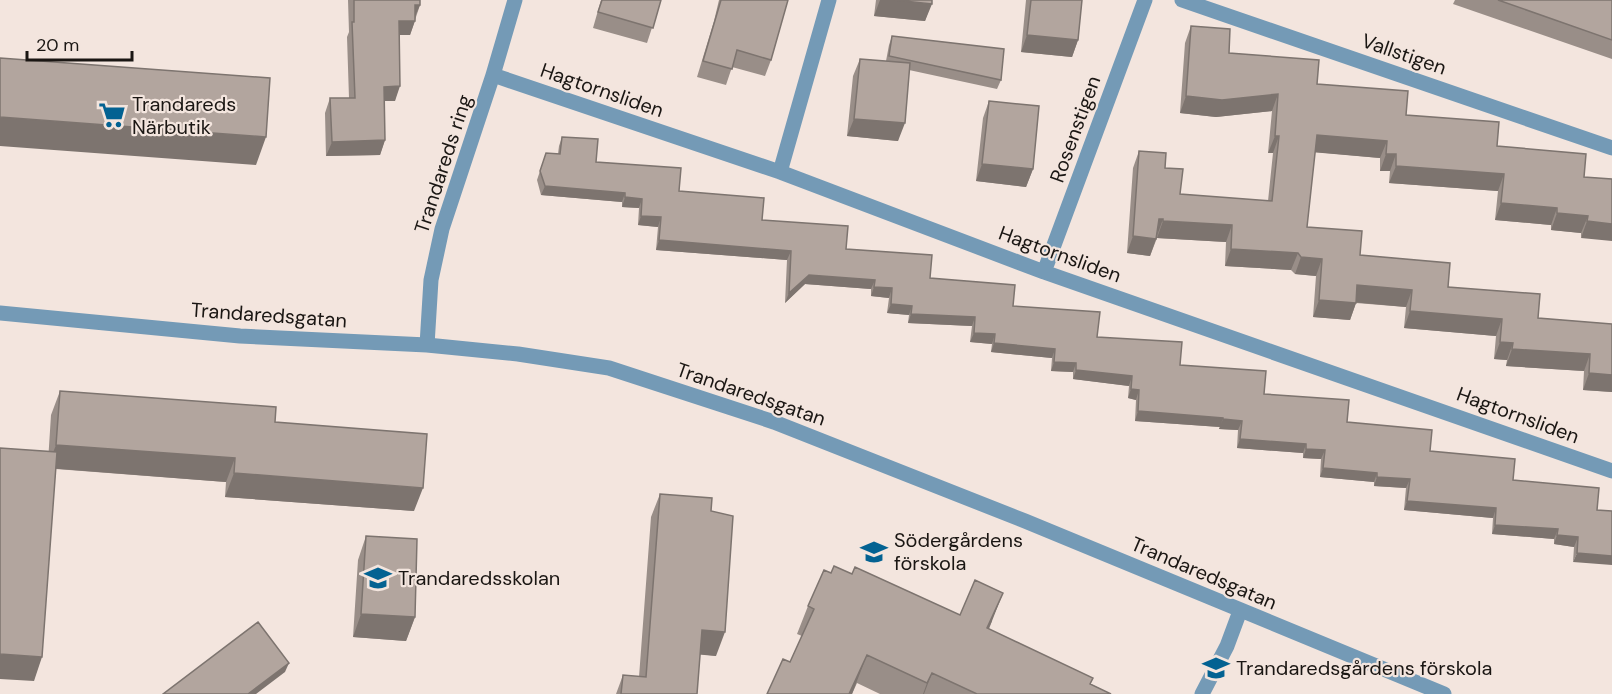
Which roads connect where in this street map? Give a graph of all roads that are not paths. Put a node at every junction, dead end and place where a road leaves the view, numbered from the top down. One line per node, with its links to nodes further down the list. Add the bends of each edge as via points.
1 (515, 0): 5 (street, Trandareds ring)
2 (829, 0): 7 (street)
3 (1145, 0): 8 (street, Rosenstigen)
4 (1182, 0): 6 (street, Vallstigen)
5 (493, 75): 7 (street, Hagtornsliden); 10 (street, Trandareds ring, via 441,230 431,279)
6 (1612, 148)
7 (780, 172): 8 (street, Hagtornsliden)
8 (1044, 272): 11 (street, Hagtornsliden)
9 (0, 314): 10 (street, Trandaredsgatan, via 240,336)
10 (427, 345): 12 (street, Trandaredsgatan, via 609,368 676,389 774,422 1003,512)
11 (1612, 471)
12 (1240, 611): 13 (street); 14 (street, Trandaredsgatan)
13 (1202, 694)
14 (1444, 694)

